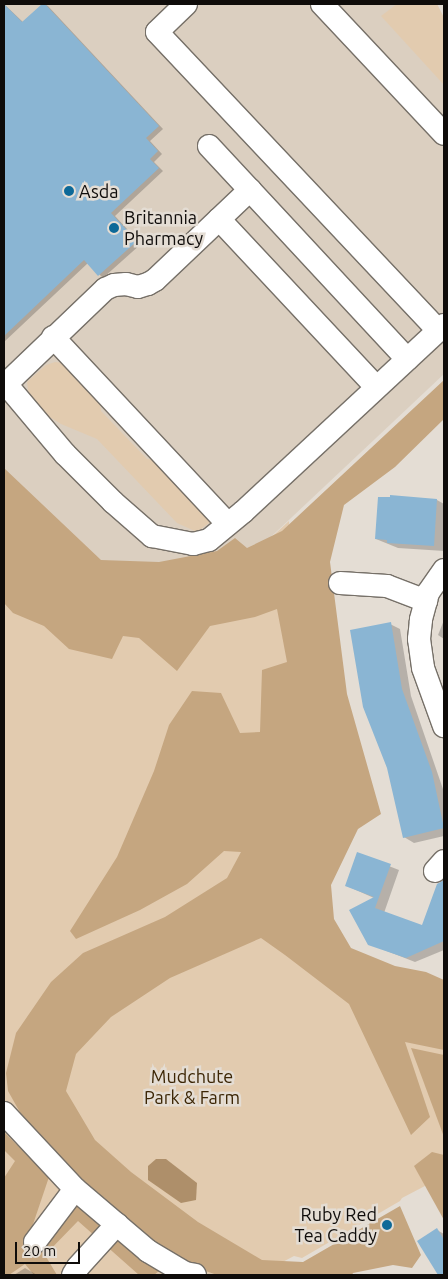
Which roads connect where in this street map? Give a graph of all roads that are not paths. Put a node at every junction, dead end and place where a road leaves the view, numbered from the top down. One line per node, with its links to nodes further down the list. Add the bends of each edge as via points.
1 (186, 4): 7 (street, via 157,32)
2 (322, 4): 3 (street)
3 (444, 134)
4 (209, 146): 5 (street)
5 (250, 190): 6 (street); 9 (street)
6 (219, 219): 8 (street, via 155,280 138,286 114,285 105,289); 11 (street)
7 (441, 328): 9 (street)
8 (53, 337): 10 (street); 12 (street)
9 (407, 359): 11 (street)
10 (5, 385): 12 (street, via 65,454 152,536 193,544 209,540)
11 (376, 387): 12 (street)
12 (228, 524)
13 (444, 570): 15 (street)
14 (340, 583): 15 (street, via 387,586)
15 (426, 601): 16 (street, via 421,620 420,655)
16 (444, 726)
17 (4, 1112): 18 (street)
18 (75, 1189): 19 (street); 20 (street)
19 (117, 1224): 21 (street, via 148,1251); 22 (street)
20 (35, 1242)
21 (187, 1274)
22 (73, 1275)

